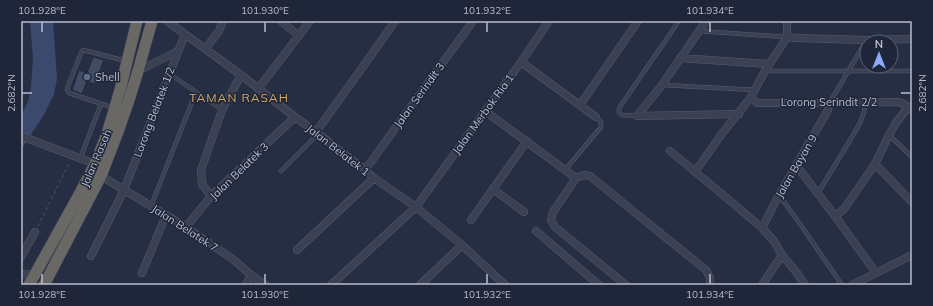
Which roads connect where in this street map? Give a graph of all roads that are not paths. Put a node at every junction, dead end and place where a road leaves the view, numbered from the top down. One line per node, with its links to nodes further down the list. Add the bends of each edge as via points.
1 (137, 21): 25 (highway, Jalan Rasah)
2 (152, 21): 28 (highway, Jalan Rasah)
3 (167, 21): 15 (street, Jalan Belatek 1)
4 (223, 21): 21 (street, via 219,31)
5 (281, 21): 16 (street)
6 (310, 21): 16 (street)
7 (395, 21): 51 (street)
8 (473, 21): 61 (street, Jalan Serindit 3)
9 (549, 21): 26 (street, Jalan Merbok Ria 1)
10 (638, 21): 42 (street)
11 (679, 21): 48 (lane, via 619,108 622,115)
12 (706, 21): 14 (street)
13 (787, 21): 17 (street)
14 (700, 31): 17 (lane); 24 (street)
15 (185, 34): 21 (street, Jalan Belatek 1); 22 (street, Lorong Belatek 1/2)
16 (299, 36): 35 (street)
17 (787, 36): 20 (street); 27 (street)
18 (899, 39): 19 (street)
19 (912, 39)
20 (859, 40)
21 (205, 49): 33 (street, Jalan Belatek 1)
22 (178, 51): 28 (street); 32 (street, Lorong Belatek 1/2)
23 (859, 53): 30 (lane)
24 (680, 58): 27 (street); 34 (street)
25 (127, 61): 41 (lane, via 87,50 81,53 67,90 69,94); 43 (highway, Jalan Rasah)
26 (521, 62): 42 (street); 46 (street, Jalan Merbok Ria 1)
27 (769, 64): 29 (street)
28 (138, 71): 65 (highway, Jalan Rasah)
29 (765, 71): 30 (lane); 36 (street)
30 (848, 71): 31 (lane); 39 (lane)
31 (912, 71)
32 (169, 74): 37 (lane); 69 (street, Lorong Belatek 1/2)
33 (241, 75): 35 (street, Jalan Belatek 1); 45 (street)
34 (662, 85): 36 (lane); 48 (street)
35 (258, 89): 49 (street, Jalan Belatek 1)
36 (755, 90): 38 (street)
37 (196, 92): 45 (lane); 74 (lane)
38 (751, 98): 39 (street, Lorong Serindit 2/2, via 757,103); 47 (street)
39 (829, 103): 40 (street, Lorong Serindit 2/2); 60 (street, Jalan Bayan 9, via 828,110)
40 (864, 103): 44 (street, Lorong Serindit 2/2, via 900,102); 70 (lane, via 860,122)
41 (101, 104): 43 (lane); 57 (lane)
42 (580, 105): 50 (street)
43 (115, 108): 58 (highway, Jalan Rasah)
44 (911, 108): 52 (street, via 896,123)
45 (222, 110): 72 (street, via 201,170 202,184)
46 (485, 111): 54 (street); 75 (street, Jalan Merbok Ria 1)
47 (739, 114): 48 (street); 64 (street)
48 (636, 116)
49 (295, 117): 51 (street, Jalan Belatek 1); 72 (street, Jalan Belatek 3)
50 (596, 117): 62 (lane, via 601,122 601,127)
51 (317, 133): 61 (street, Jalan Belatek 1); 63 (lane)
52 (889, 135): 56 (lane); 59 (street)
53 (21, 136): 57 (street)
54 (527, 141): 62 (street); 68 (street)
55 (670, 151): 64 (street)
56 (912, 158)
57 (80, 159): 58 (street)
58 (95, 164): 93 (highway, Jalan Rasah)
59 (875, 164): 73 (street); 78 (street, via 844,209)
60 (796, 165): 70 (street); 71 (street, Jalan Bayan 9)
61 (365, 170): 66 (street, Jalan Belatek 1)
62 (565, 170): 67 (street)
63 (281, 171)
64 (695, 172): 81 (street)
65 (100, 176): 69 (street, Jalan Belatek 7); 96 (highway, Jalan Rasah)
66 (374, 178): 75 (street, Jalan Belatek 1); 85 (street)
67 (576, 178): 103 (street, via 553,212 551,220 555,227); 104 (street, via 590,176 706,270)
68 (493, 189): 76 (street); 79 (street)
69 (124, 190): 74 (street, Jalan Belatek 7); 88 (street, Lorong Belatek 1/2)
70 (818, 193): 78 (street)
71 (779, 195): 81 (street, Jalan Bayan 9); 107 (lane)
72 (211, 196): 80 (street, Jalan Belatek 3)
73 (912, 202)
74 (151, 206): 77 (street, Jalan Belatek 7)
75 (416, 207): 84 (street, Jalan Belatek 1); 99 (street, Jalan Merbok Ria 1)
76 (524, 212)
77 (166, 215): 80 (street, Jalan Belatek 7); 91 (street)
78 (835, 216): 90 (street)
79 (471, 220)
80 (186, 227): 94 (street, Jalan Belatek 7)
81 (762, 228): 86 (street)
82 (536, 231): 102 (street)
83 (35, 232): 89 (street)
84 (462, 245): 100 (street); 101 (street, Jalan Belatek 1)
85 (297, 250)
86 (782, 255): 105 (street); 106 (street)
87 (912, 255): 90 (street)
88 (91, 256)
89 (21, 257)
90 (876, 272): 108 (street)
91 (142, 273)
92 (21, 274): 93 (street)
93 (35, 275): 95 (highway, Jalan Rasah)
94 (251, 275): 97 (street); 98 (street, Jalan Belatek 7)
95 (29, 285)
96 (44, 285)
97 (246, 285)
98 (266, 285)
99 (331, 285)
100 (420, 285)
101 (505, 285)
102 (599, 285)
103 (626, 285)
104 (710, 285)
105 (762, 285)
106 (805, 285)
107 (842, 285)
108 (852, 285)

